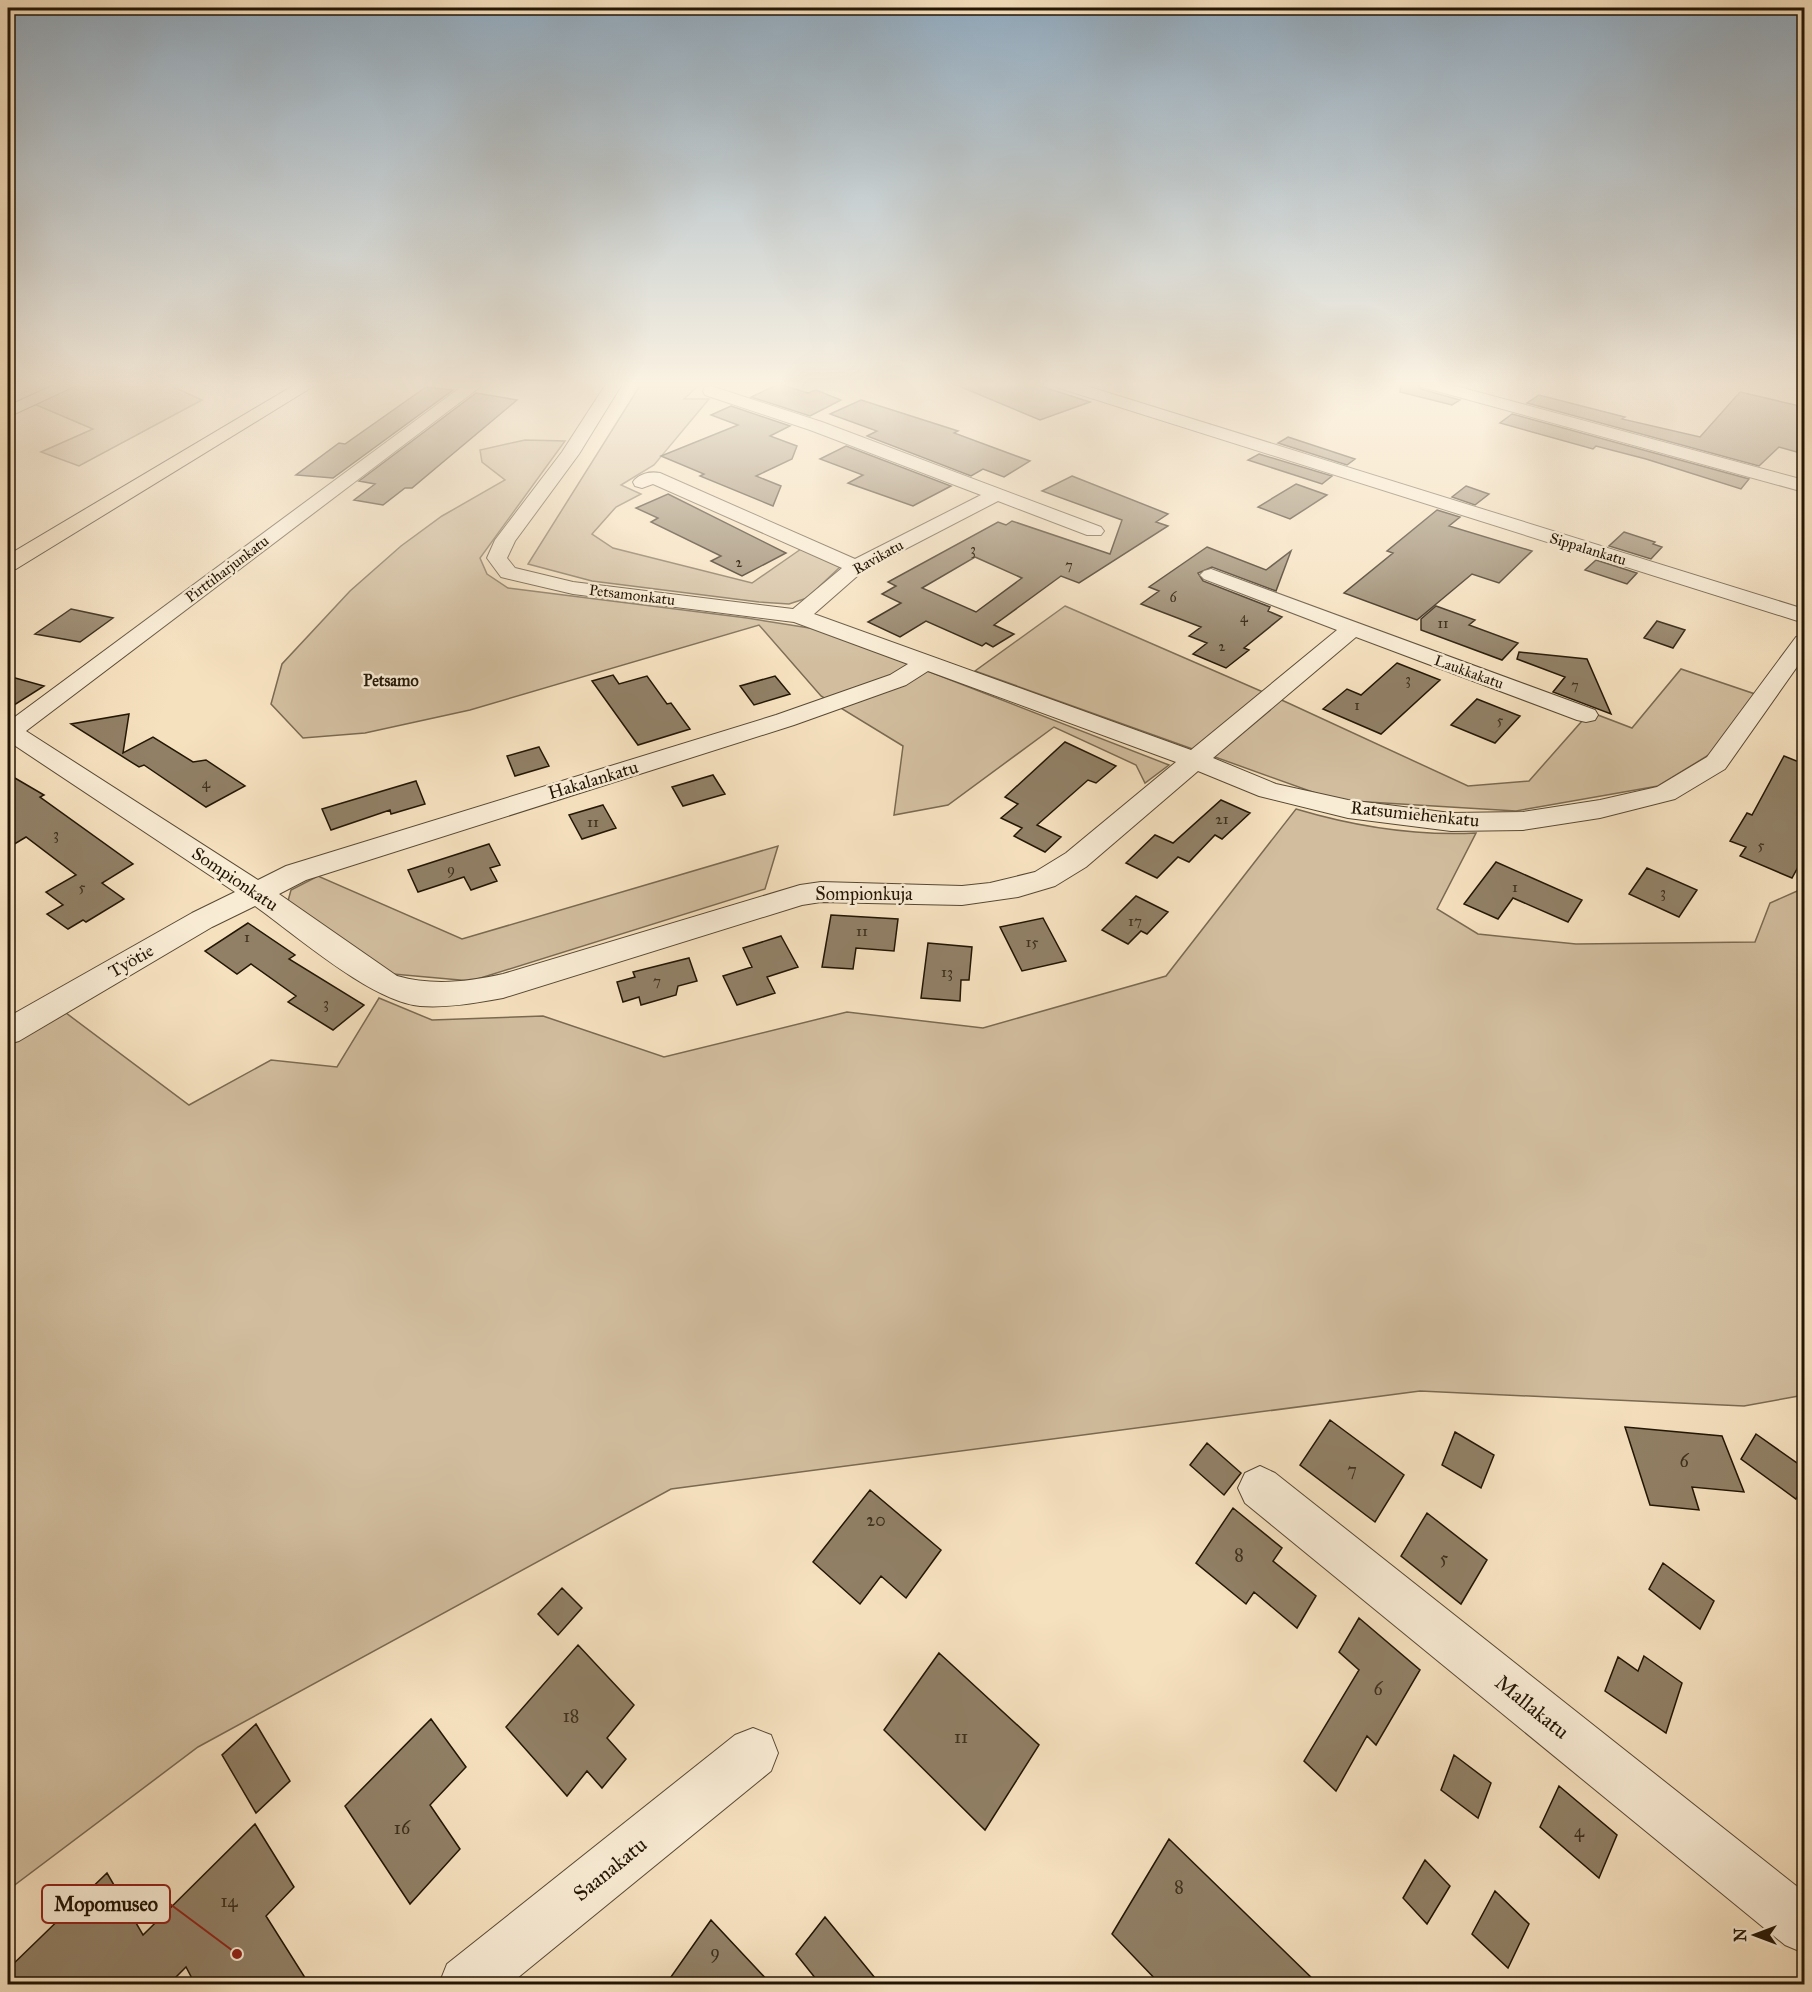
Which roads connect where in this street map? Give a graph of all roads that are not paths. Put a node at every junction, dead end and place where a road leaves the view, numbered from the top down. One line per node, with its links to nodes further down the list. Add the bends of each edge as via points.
1 (117, 477): 11 (main road)
2 (151, 477): 13 (main road)
3 (351, 477): 23 (street, Pirttiharjunkatu)
4 (553, 477): 16 (street, Petsamonkatu, via 505,540 497,558 508,573 573,588)
5 (952, 477): 10 (street)
6 (1359, 477): 17 (street, Sippalankatu)
7 (1771, 477): 9 (street)
8 (642, 482): 14 (street, via 653,477)
9 (1804, 486)
10 (998, 494): 12 (street); 14 (street, Ravikatu)
11 (60, 510)
12 (1094, 531)
13 (10, 560)
14 (856, 567): 16 (street, Ravikatu)
15 (1211, 575): 18 (street, Laukkakatu)
16 (798, 616): 20 (street, Petsamonkatu)
17 (1804, 616)
18 (1353, 628): 22 (street, Laukkakatu); 24 (street)
19 (1804, 642): 24 (street, Ratsumiehenkatu, via 1716,763 1666,793 1600,809 1523,821 1451,822 1348,809 1268,790)
20 (927, 662): 21 (street, Petsamonkatu); 25 (street, Hakalankatu, via 898,680 785,720 296,873)
21 (974, 680): 24 (street, Ratsumiehenkatu)
22 (1586, 715)
23 (9, 732): 25 (street, Sompionkatu)
24 (1194, 760): 26 (street, Sompionkuja, via 1076,860 1047,878 1008,890 967,896 820,892 800,895)
25 (256, 892): 26 (street, Sompionkatu, via 386,984 419,994); 27 (street, Työtie)
26 (469, 993)
27 (8, 1032)
28 (1260, 1488): 30 (street, Mallakatu)
29 (753, 1752): 31 (street, Saanakatu)
30 (1804, 1926)
31 (467, 1984)

